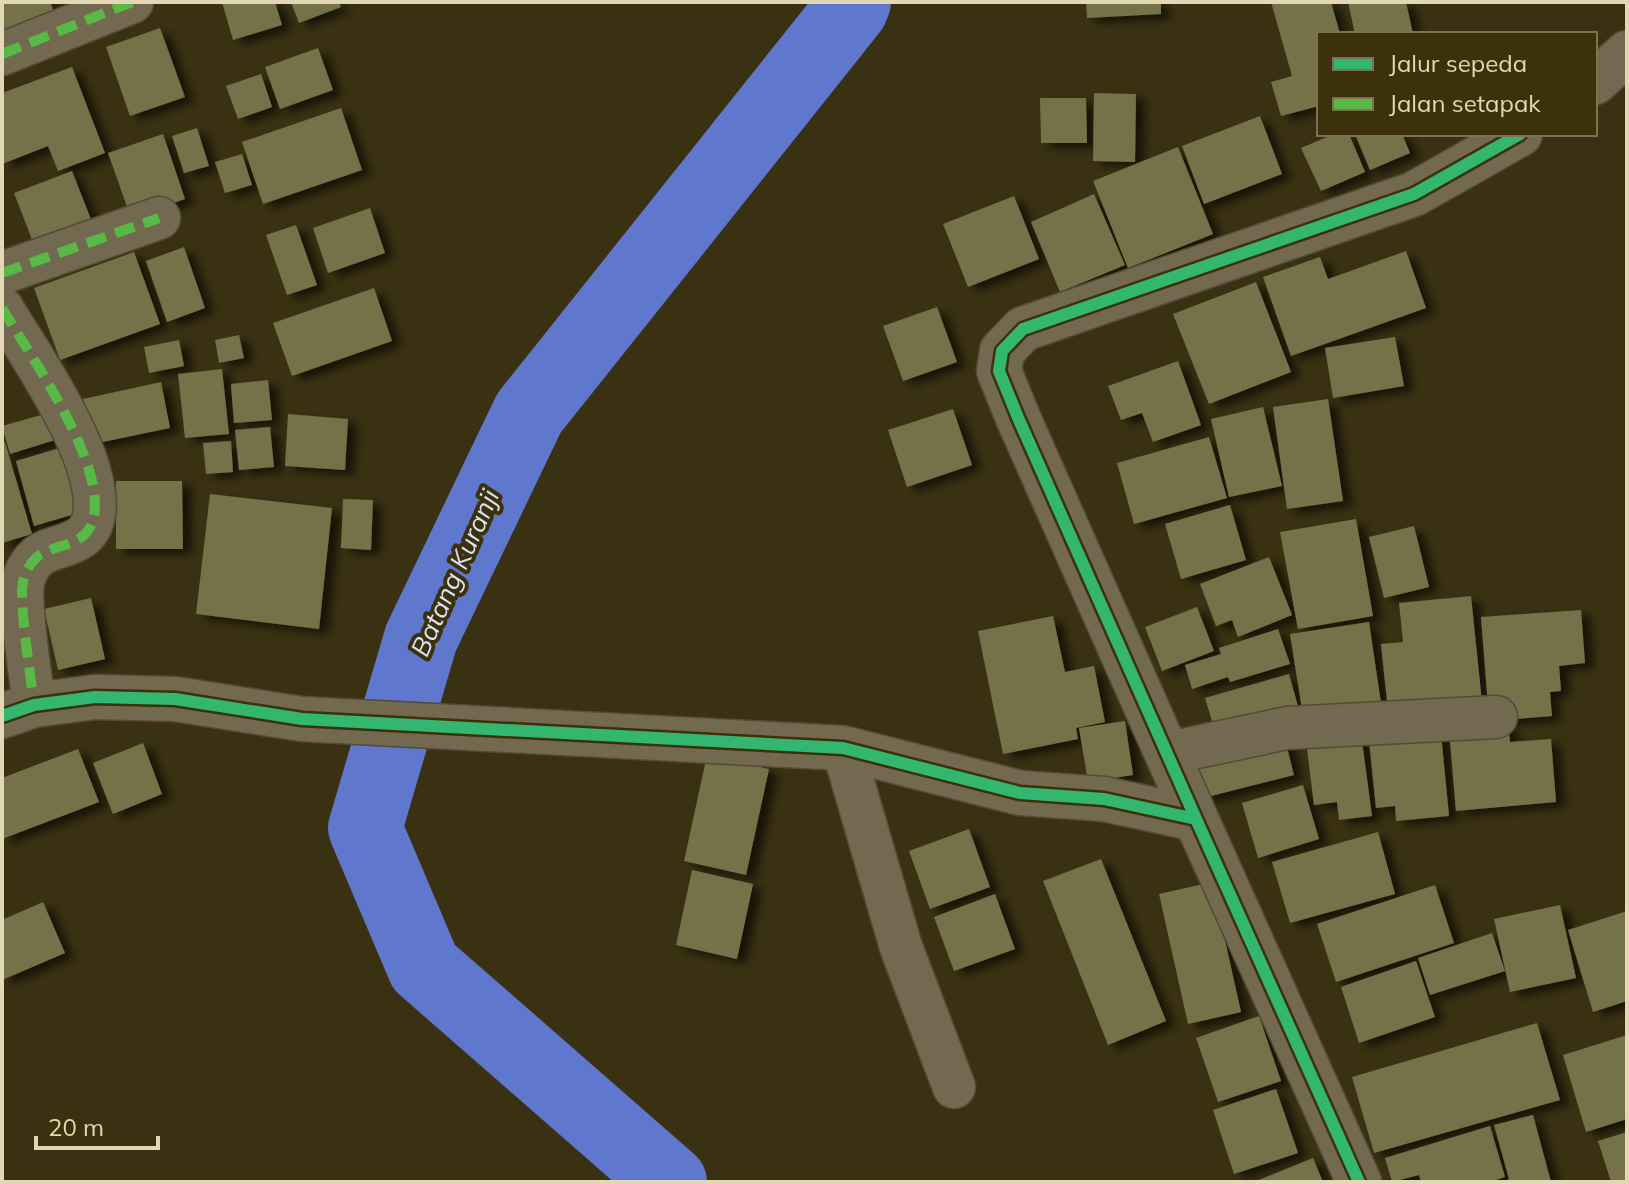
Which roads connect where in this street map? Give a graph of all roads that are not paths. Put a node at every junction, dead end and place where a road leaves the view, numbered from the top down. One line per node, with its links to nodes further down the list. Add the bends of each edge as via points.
1 (132, 2): 3 (street)
2 (1627, 53): 4 (street)
3 (2, 54)
4 (1597, 80)
5 (1516, 136): 12 (street, via 1414,194 1023,329 1002,351 999,371 1019,420)
6 (159, 218): 7 (street)
7 (2, 273)
8 (2, 308): 9 (street, via 84,452 95,489 88,531 38,556 26,569)
9 (18, 711): 11 (street, via 95,697 175,699 302,719)
10 (1496, 717): 12 (street, via 1287,728)
11 (843, 748): 13 (street, via 1020,793 1104,799); 14 (street, via 901,947)
12 (1169, 753): 13 (street)
13 (1196, 819): 15 (street)
14 (954, 1087)
15 (1359, 1182)

